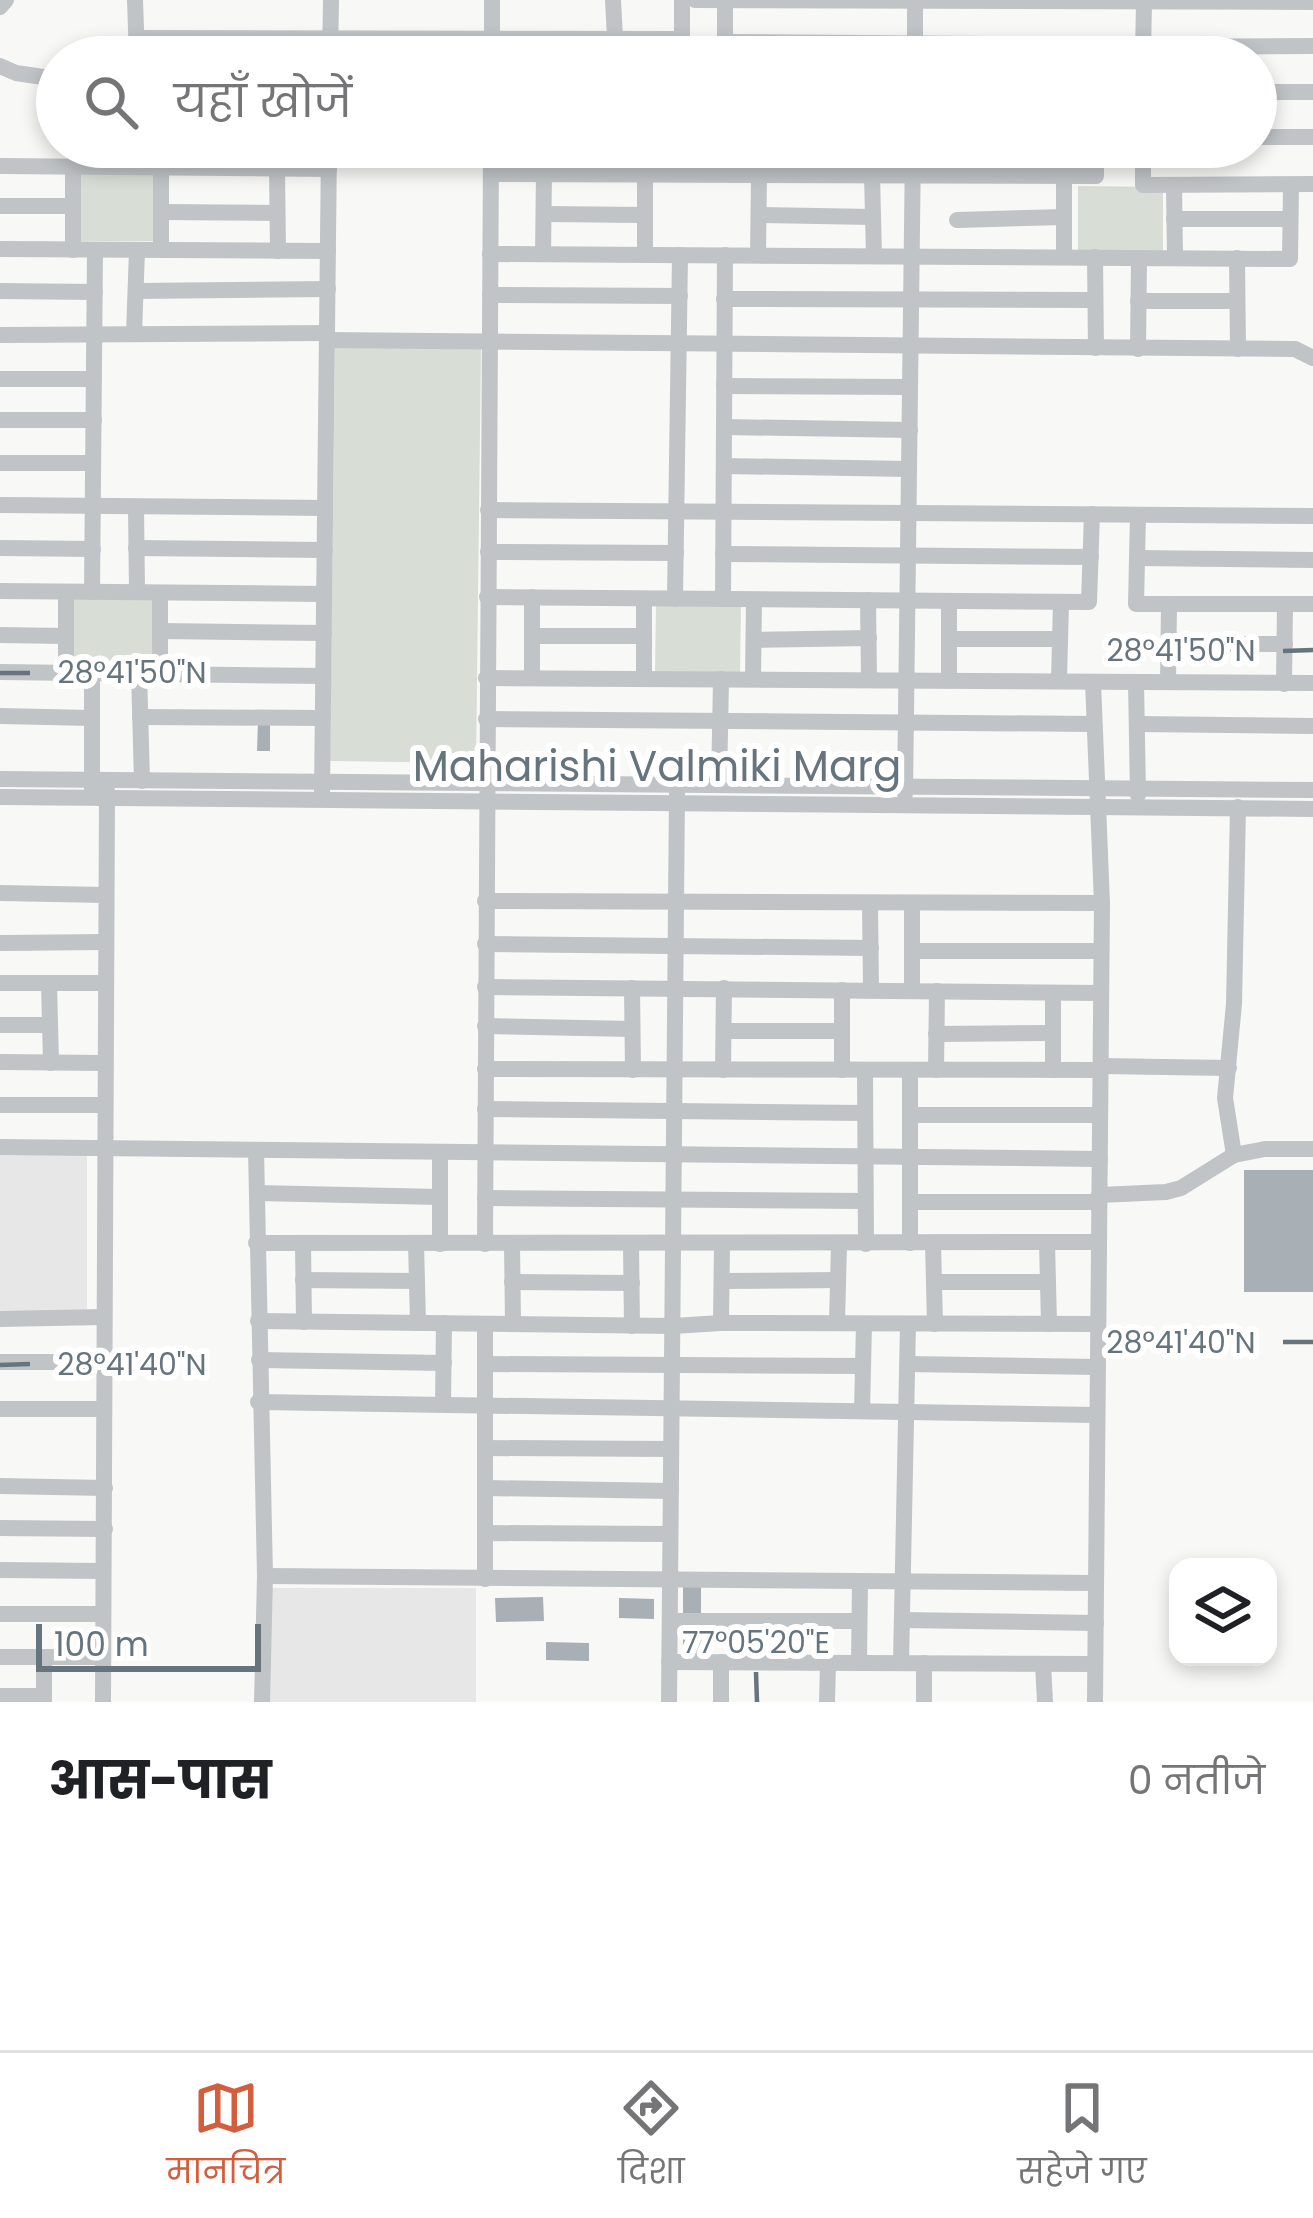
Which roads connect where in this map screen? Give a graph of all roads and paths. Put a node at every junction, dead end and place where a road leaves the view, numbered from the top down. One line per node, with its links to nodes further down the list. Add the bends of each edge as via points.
1 (135, 0): 15 (street)
2 (331, 0): 16 (street)
3 (492, 0): 17 (street)
4 (613, 0): 18 (street)
5 (682, 0): 19 (street)
6 (695, 0): 7 (street)
7 (725, 0): 8 (street); 20 (street)
8 (748, 0): 9 (street)
9 (915, 1): 10 (street); 21 (street)
10 (957, 1): 11 (street)
11 (1078, 1): 13 (street)
12 (1172, 1): 13 (street); 14 (street)
13 (1144, 2): 22 (street)
14 (1313, 2)
15 (136, 36)
16 (330, 36)
17 (492, 36)
18 (614, 36)
19 (682, 36)
20 (725, 36)
21 (915, 36)
22 (1143, 36)
23 (1313, 46): 24 (street)
24 (1277, 47)
25 (0, 65): 26 (street)
26 (36, 76)
27 (1277, 92): 28 (street)
28 (1313, 92)
29 (1277, 137): 30 (street)
30 (1313, 137)
31 (0, 166): 32 (street)
32 (36, 166)
33 (73, 168): 57 (street)
34 (161, 168): 58 (street)
35 (219, 168): 42 (street)
36 (491, 168): 44 (street)
37 (682, 168): 47 (street)
38 (724, 168): 48 (street)
39 (913, 168): 51 (street)
40 (1096, 168): 52 (street, via 1096,176)
41 (1142, 168): 54 (street, via 1142,185)
42 (277, 169): 43 (street); 59 (street)
43 (329, 169): 74 (street)
44 (491, 173): 45 (street); 75 (street)
45 (544, 174): 46 (street); 60 (street)
46 (645, 174): 47 (street); 61 (street)
47 (682, 174): 48 (street)
48 (724, 174): 49 (street)
49 (759, 175): 50 (street); 62 (street)
50 (872, 175): 51 (street); 63 (street)
51 (913, 176): 52 (street); 82 (street)
52 (1064, 176): 64 (street)
53 (1313, 184): 55 (street)
54 (1174, 185): 55 (street); 65 (street)
55 (1291, 185): 66 (street)
56 (0, 206): 57 (street)
57 (73, 206): 69 (street)
58 (161, 212): 59 (street); 72 (street)
59 (278, 213): 73 (street)
60 (544, 214): 61 (street); 76 (street)
61 (645, 215): 77 (street)
62 (759, 215): 63 (street); 80 (street)
63 (873, 217): 81 (street)
64 (1064, 217): 67 (street); 83 (street)
65 (1174, 219): 66 (street); 86 (street)
66 (1290, 219): 87 (street, via 1290,259)
67 (958, 220)
68 (0, 249): 69 (street)
69 (74, 250): 70 (street)
70 (95, 250): 71 (street); 91 (street)
71 (137, 250): 72 (street); 88 (street)
72 (161, 250): 73 (street)
73 (278, 251): 74 (street)
74 (328, 251): 89 (street)
75 (490, 254): 76 (street); 92 (street)
76 (544, 254): 77 (street)
77 (645, 255): 78 (street)
78 (680, 255): 79 (street); 93 (street)
79 (725, 255): 80 (street); 94 (street)
80 (758, 256): 81 (street)
81 (874, 256): 82 (street)
82 (912, 256): 83 (street); 95 (street)
83 (1064, 257): 84 (street)
84 (1095, 257): 85 (street); 96 (street)
85 (1138, 258): 86 (street); 98 (street)
86 (1174, 258): 87 (street)
87 (1237, 258): 97 (street)
88 (136, 290): 89 (street); 100 (street)
89 (328, 290): 102 (street)
90 (0, 292): 91 (street)
91 (94, 292): 99 (street)
92 (490, 295): 93 (street); 103 (street)
93 (680, 296): 104 (street)
94 (724, 299): 95 (street); 105 (street)
95 (911, 300): 96 (street); 106 (street)
96 (1095, 300): 107 (street)
97 (1237, 301): 98 (street); 109 (street)
98 (1138, 302): 108 (street)
99 (94, 334): 100 (street); 101 (street); 112 (street)
100 (134, 334): 102 (street)
101 (0, 335)
102 (327, 337): 103 (street); 126 (street)
103 (490, 341): 104 (street); 127 (street)
104 (679, 344): 105 (street); 128 (street)
105 (724, 344): 106 (street); 113 (street)
106 (911, 347): 107 (street); 114 (street)
107 (1096, 348): 108 (street)
108 (1138, 349): 109 (street)
109 (1238, 349): 110 (street)
110 (1313, 358)
111 (0, 379): 112 (street)
112 (94, 379): 116 (street)
113 (724, 386): 114 (street); 117 (street)
114 (910, 386): 118 (street)
115 (0, 420): 116 (street)
116 (94, 420): 120 (street)
117 (724, 427): 118 (street); 121 (street)
118 (910, 430): 122 (street)
119 (0, 463): 120 (street)
120 (93, 463): 124 (street)
121 (724, 466): 122 (street); 129 (street)
122 (909, 469): 130 (street)
123 (0, 505): 124 (street)
124 (93, 506): 125 (street); 136 (street)
125 (136, 507): 126 (street); 135 (street)
126 (325, 508): 137 (street)
127 (488, 510): 128 (street); 138 (street)
128 (676, 511): 129 (street); 139 (street)
129 (723, 511): 130 (street); 140 (street)
130 (909, 512): 131 (street); 141 (street)
131 (1092, 514): 132 (street); 142 (street)
132 (1138, 515): 133 (street); 143 (street)
133 (1313, 516)
134 (0, 548): 136 (street)
135 (136, 548): 137 (street); 148 (street)
136 (92, 549): 147 (street)
137 (325, 550): 150 (street)
138 (488, 552): 139 (street); 151 (street)
139 (676, 553): 154 (street)
140 (723, 554): 141 (street); 155 (street)
141 (908, 556): 142 (street); 158 (street)
142 (1091, 557): 160 (street, via 1089,602)
143 (1137, 558): 144 (street); 161 (street, via 1136,604)
144 (1313, 560)
145 (0, 591): 146 (street)
146 (67, 592): 147 (street); 167 (street)
147 (92, 592): 148 (street)
148 (137, 592): 149 (street)
149 (160, 592): 150 (street); 164 (street)
150 (324, 594): 165 (street)
151 (487, 597): 152 (street); 182 (street)
152 (532, 598): 153 (street); 168 (street)
153 (644, 598): 154 (street); 169 (street)
154 (675, 599): 155 (street)
155 (723, 599): 156 (street)
156 (754, 600): 157 (street); 173 (street)
157 (868, 600): 158 (street); 170 (street)
158 (908, 601): 159 (street); 188 (street)
159 (950, 601): 160 (street); 171 (street)
160 (1061, 602): 172 (street)
161 (1169, 604): 162 (street); 174 (street)
162 (1285, 604): 163 (street); 175 (street)
163 (1313, 604)
164 (160, 632): 165 (street); 180 (street)
165 (324, 633): 181 (street)
166 (0, 635): 167 (street)
167 (66, 636): 177 (street)
168 (532, 636): 169 (street); 183 (street)
169 (644, 636): 184 (street)
170 (868, 638): 173 (street); 187 (street)
171 (949, 639): 172 (street); 189 (street)
172 (1060, 639): 190 (street)
173 (754, 640): 186 (street)
174 (1168, 644): 175 (street); 193 (street)
175 (1285, 644): 195 (street)
176 (0, 672): 177 (street)
177 (66, 673): 178 (street)
178 (92, 673): 179 (street); 198 (street)
179 (139, 673): 180 (street); 197 (street)
180 (160, 674): 181 (street)
181 (323, 676): 199 (street)
182 (486, 678): 183 (street); 200 (street)
183 (532, 678): 184 (street)
184 (644, 678): 185 (street)
185 (722, 679): 186 (street); 201 (street)
186 (754, 679): 187 (street)
187 (869, 680): 188 (street)
188 (907, 680): 189 (street); 202 (street)
189 (949, 680): 190 (street)
190 (1059, 681): 191 (street)
191 (1093, 682): 192 (street); 203 (street)
192 (1136, 682): 193 (street); 204 (street)
193 (1168, 682): 195 (street)
194 (1313, 683): 195 (street)
195 (1285, 684)
196 (0, 716): 198 (street)
197 (140, 717): 199 (street); 207 (street)
198 (92, 718): 209 (street)
199 (323, 718): 211 (street)
200 (486, 719): 201 (street); 212 (street)
201 (720, 720): 202 (street); 208 (street)
202 (906, 720): 203 (street); 214 (street)
203 (1093, 724): 215 (street)
204 (1137, 724): 205 (street); 217 (street)
205 (1313, 726)
206 (0, 779): 209 (street, Maharishi Valmiki Marg)
207 (142, 781): 209 (street, Maharishi Valmiki Marg); 211 (street, Maharishi Valmiki Marg)
208 (719, 785): 213 (street, Maharishi Valmiki Marg); 214 (street, Maharishi Valmiki Marg)
209 (100, 789): 211 (street, Maharishi Valmiki Marg); 216 (street, Maharishi Valmiki Marg); 221 (street)
210 (1313, 790): 217 (street, Maharishi Valmiki Marg)
211 (322, 791): 212 (street, Maharishi Valmiki Marg)
212 (486, 792): 213 (street, Maharishi Valmiki Marg); 222 (street)
213 (677, 793): 214 (street, Maharishi Valmiki Marg); 224 (street)
214 (905, 795): 215 (street, Maharishi Valmiki Marg)
215 (1098, 796): 217 (street, Maharishi Valmiki Marg); 223 (street)
216 (0, 797)
217 (1138, 798): 218 (street, Maharishi Valmiki Marg)
218 (1238, 807): 219 (street, Maharishi Valmiki Marg); 259 (street)
219 (1313, 808)
220 (0, 893): 221 (street)
221 (106, 895): 227 (street)
222 (485, 902): 224 (street); 229 (street)
223 (1102, 903): 226 (street); 233 (street)
224 (676, 904): 225 (street); 230 (street)
225 (870, 904): 226 (street); 231 (street)
226 (912, 904): 232 (street)
227 (106, 942): 228 (street); 235 (street)
228 (0, 943)
229 (485, 944): 230 (street); 237 (street)
230 (676, 947): 231 (street); 239 (street)
231 (871, 947): 242 (street)
232 (912, 951): 233 (street); 243 (street)
233 (1101, 951): 246 (street)
234 (0, 982): 236 (street)
235 (106, 982): 236 (street); 257 (street)
236 (50, 983): 248 (street)
237 (485, 987): 238 (street); 249 (street)
238 (632, 988): 239 (street); 250 (street)
239 (675, 988): 240 (street); 262 (street)
240 (724, 988): 241 (street); 251 (street)
241 (842, 990): 242 (street); 252 (street)
242 (871, 990): 243 (street)
243 (912, 991): 244 (street)
244 (937, 991): 245 (street); 254 (street)
245 (1053, 993): 246 (street); 253 (street)
246 (1101, 993): 258 (street)
247 (0, 1025): 248 (street)
248 (50, 1025): 256 (street)
249 (485, 1026): 250 (street); 260 (street)
250 (632, 1029): 261 (street)
251 (724, 1031): 252 (street); 263 (street)
252 (842, 1031): 264 (street)
253 (1053, 1033): 254 (street); 268 (street)
254 (936, 1034): 267 (street)
255 (0, 1062): 256 (street)
256 (51, 1063): 257 (street)
257 (105, 1064): 270 (street)
258 (1100, 1068): 259 (street); 268 (street); 275 (street)
259 (1229, 1068): 282 (street)
260 (485, 1069): 261 (street); 271 (street)
261 (632, 1070): 262 (street)
262 (675, 1070): 263 (street); 272 (street)
263 (723, 1070): 264 (street)
264 (842, 1070): 265 (street)
265 (865, 1070): 266 (street); 273 (street)
266 (910, 1070): 267 (street); 274 (street)
267 (936, 1070): 268 (street)
268 (1053, 1070)
269 (0, 1105): 270 (street)
270 (105, 1105): 277 (street)
271 (485, 1109): 272 (street); 281 (street)
272 (674, 1112): 273 (street); 283 (street)
273 (865, 1113): 285 (street)
274 (910, 1115): 275 (street); 284 (street)
275 (1100, 1115): 286 (street)
276 (0, 1147): 277 (street)
277 (106, 1148): 279 (street); 317 (street)
278 (1313, 1149): 282 (street)
279 (256, 1150): 280 (street); 287 (street)
280 (440, 1152): 281 (street); 288 (street)
281 (485, 1152): 283 (street); 289 (street)
282 (1234, 1155): 290 (street, via 1181,1188)
283 (674, 1156): 285 (street); 291 (street)
284 (910, 1158): 285 (street); 286 (street); 293 (street)
285 (865, 1159): 292 (street)
286 (1100, 1160): 290 (street)
287 (256, 1193): 288 (street); 296 (street)
288 (440, 1197): 301 (street)
289 (484, 1198): 291 (street); 302 (street)
290 (1099, 1198): 293 (street); 295 (street)
291 (674, 1201): 292 (street); 307 (street)
292 (865, 1201): 305 (street)
293 (910, 1202): 298 (street)
294 (1047, 1242): 295 (street); 299 (street); 315 (street)
295 (1099, 1242): 331 (street)
296 (256, 1243): 297 (street); 319 (street)
297 (303, 1243): 300 (street); 309 (street)
298 (910, 1243): 299 (street); 305 (street)
299 (933, 1243): 314 (street)
300 (416, 1244): 301 (street); 311 (street)
301 (440, 1244): 302 (street)
302 (484, 1244): 303 (street)
303 (512, 1244): 306 (street); 313 (street)
304 (838, 1244): 305 (street); 308 (street); 310 (street)
305 (866, 1244)
306 (631, 1245): 307 (street); 316 (street)
307 (673, 1245): 308 (street); 333 (street)
308 (722, 1245): 312 (street)
309 (303, 1280): 311 (street); 320 (street)
310 (838, 1280): 312 (street); 324 (street)
311 (417, 1281): 321 (street)
312 (722, 1281): 323 (street)
313 (512, 1282): 316 (street); 326 (street)
314 (934, 1282): 315 (street); 329 (street)
315 (1048, 1282): 330 (street)
316 (632, 1283): 332 (street)
317 (104, 1317): 318 (street); 336 (street)
318 (0, 1319)
319 (258, 1321): 320 (street); 334 (street)
320 (304, 1322): 321 (street)
321 (418, 1323): 322 (street)
322 (444, 1323): 325 (street); 337 (street)
323 (722, 1323): 324 (street); 333 (street)
324 (837, 1323): 327 (street)
325 (485, 1324): 326 (street); 339 (street)
326 (512, 1324): 332 (street)
327 (864, 1324): 328 (street); 341 (street)
328 (908, 1324): 329 (street); 340 (street)
329 (934, 1324): 330 (street)
330 (1049, 1324): 331 (street)
331 (1098, 1324): 342 (street)
332 (632, 1326): 333 (street)
333 (673, 1326): 338 (street)
334 (259, 1360): 337 (street); 343 (street)
335 (0, 1362): 336 (street)
336 (105, 1362): 348 (street)
337 (444, 1363): 344 (street)
338 (672, 1363): 339 (street); 341 (street); 347 (street)
339 (485, 1364): 345 (street)
340 (908, 1364): 342 (street); 350 (street)
341 (863, 1366): 349 (street)
342 (1098, 1367): 351 (street)
343 (258, 1402): 344 (street); 364 (street)
344 (443, 1404): 345 (street)
345 (485, 1405): 347 (street); 352 (street)
346 (0, 1408): 348 (street)
347 (672, 1408): 349 (street); 353 (street)
348 (104, 1409): 355 (street)
349 (862, 1411): 350 (street)
350 (908, 1412): 351 (street); 368 (street)
351 (1097, 1414): 369 (street)
352 (485, 1448): 353 (street); 356 (street)
353 (671, 1449): 357 (street)
354 (0, 1486): 355 (street)
355 (105, 1488): 359 (street)
356 (485, 1488): 357 (street); 360 (street)
357 (671, 1491): 361 (street)
358 (0, 1528): 359 (street)
359 (105, 1529): 363 (street)
360 (485, 1533): 361 (street); 365 (street)
361 (670, 1534): 366 (street)
362 (0, 1570): 363 (street)
363 (103, 1571): 371 (street)
364 (265, 1576): 365 (street); 390 (street)
365 (485, 1579): 366 (street)
366 (670, 1580): 367 (street); 374 (street)
367 (860, 1581): 368 (street); 373 (street)
368 (903, 1582): 369 (street); 372 (street)
369 (1096, 1582): 375 (street)
370 (0, 1613): 371 (street)
371 (102, 1614): 378 (street)
372 (902, 1620): 375 (street); 383 (street)
373 (859, 1621): 374 (street); 382 (street)
374 (670, 1622): 379 (street)
375 (1096, 1623): 386 (street)
376 (0, 1657): 377 (street)
377 (44, 1657): 378 (street); 388 (street)
378 (103, 1657): 389 (street)
379 (669, 1662): 380 (street); 391 (street)
380 (722, 1662): 381 (street); 392 (street)
381 (828, 1663): 382 (street); 393 (street)
382 (859, 1663): 383 (street)
383 (901, 1663): 384 (street)
384 (924, 1663): 385 (street); 394 (street)
385 (1043, 1664): 386 (street); 395 (street)
386 (1095, 1664): 396 (street)
387 (0, 1696): 388 (street)
388 (44, 1699)
389 (103, 1702)
390 (262, 1702)
391 (669, 1702)
392 (722, 1702)
393 (827, 1702)
394 (924, 1702)
395 (1045, 1702)
396 (1095, 1702)

